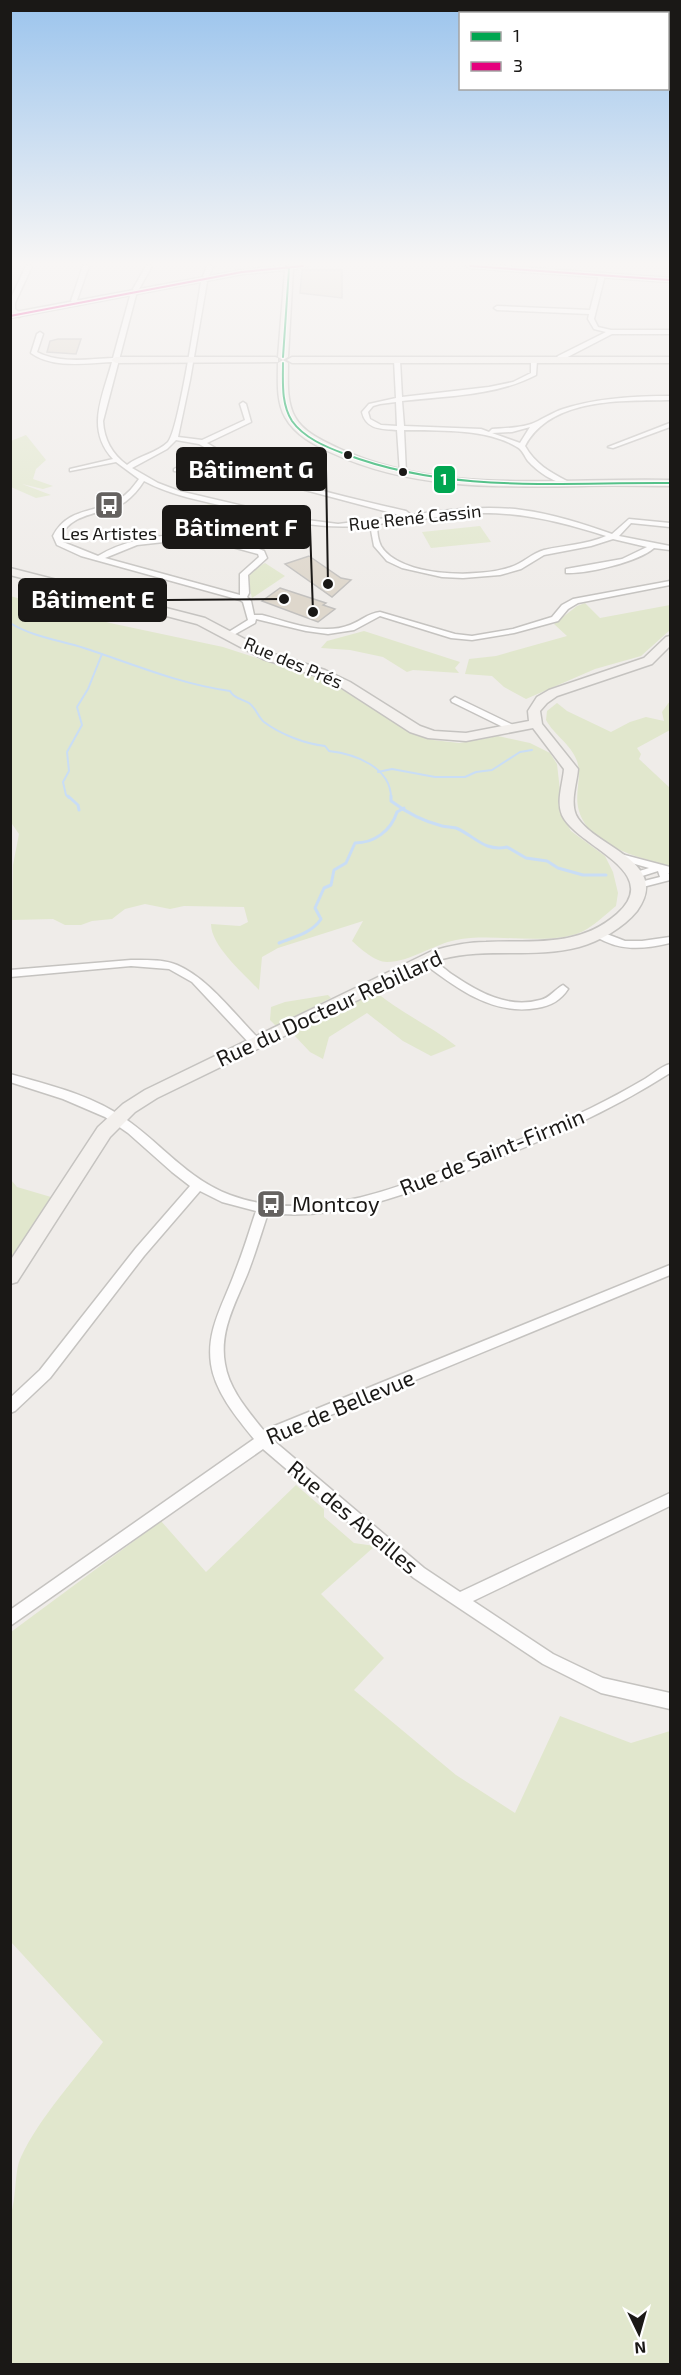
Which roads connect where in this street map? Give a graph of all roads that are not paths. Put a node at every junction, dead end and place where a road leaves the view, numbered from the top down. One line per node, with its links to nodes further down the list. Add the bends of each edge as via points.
1 (112, 377): 17 (street, via 100,421 101,439)
2 (188, 377): 13 (street)
3 (284, 377): 24 (street, via 286,406 298,427 334,451)
4 (399, 377): 7 (street)
5 (529, 377): 7 (street, via 515,384)
6 (670, 398): 9 (street, via 597,403)
7 (400, 399): 11 (street); 11 (street, via 371,405 365,412 371,424)
8 (243, 404): 14 (street, via 249,421)
9 (538, 423): 12 (street, via 512,430); 15 (street)
10 (670, 425): 16 (street)
11 (401, 429): 12 (street); 24 (street)
12 (481, 431): 15 (street)
13 (174, 438): 14 (street); 18 (street, via 169,446)
14 (202, 443): 20 (street)
15 (522, 447): 26 (street, via 536,466)
16 (610, 447)
17 (110, 454): 18 (street); 19 (street, Rue René Cassin)
18 (144, 456): 21 (street)
19 (118, 460): 21 (street, Rue René Cassin); 22 (street)
20 (230, 460): 23 (street, via 195,471); 28 (street, via 307,489 403,513)
21 (128, 468): 25 (street, Rue René Cassin)
22 (72, 470)
23 (176, 470)
24 (403, 473): 26 (street, via 461,481)
25 (143, 478): 29 (street, Rue René Cassin, via 210,501 302,522 327,526); 34 (street, via 117,507 78,515 58,530 57,536 65,547)
26 (565, 482): 27 (street)
27 (670, 483)
28 (410, 519): 29 (street, Rue René Cassin); 31 (street, Rue René Cassin, via 520,512 564,520)
29 (373, 523): 31 (street, via 380,551 391,560 434,574 474,576 515,569 534,555)
30 (670, 525): 31 (street, via 629,521)
31 (612, 536): 32 (street, Rue René Cassin)
32 (651, 547): 33 (street, Rue René Cassin); 36 (street, via 630,558)
33 (670, 548)
34 (99, 558): 38 (street); 38 (street, via 140,543 171,540 211,540 254,550 263,558 244,574)
35 (10, 571): 40 (street, Rue des Prés, via 201,621)
36 (569, 571)
37 (670, 583): 39 (street, via 576,601 555,619 480,638 454,636 380,614 357,626 324,632)
38 (243, 598): 39 (street)
39 (252, 616): 40 (street, via 249,625)
40 (230, 635): 44 (street, Rue des Prés, via 267,656 346,685 415,729 433,735 466,737)
41 (670, 640): 43 (street, via 648,661 553,693 534,711)
42 (455, 700): 44 (street)
43 (536, 724): 44 (street, Rue des Prés); 45 (street, via 571,769 566,805 573,822)
44 (510, 727)
45 (617, 856): 46 (street); 47 (street)
46 (667, 873): 47 (street)
47 (637, 880): 48 (street, Rue du Docteur Rebillard, via 637,899 616,923)
48 (599, 934): 49 (street, via 610,942 629,945); 50 (street, Rue du Docteur Rebillard, via 560,947 469,947)
49 (670, 940)
50 (426, 960): 52 (street, via 488,1000 509,1007 538,1005 558,996); 53 (street, Rue du Docteur Rebillard)
51 (10, 974): 53 (street, via 131,963 174,967 196,980)
52 (563, 989)
53 (255, 1042): 56 (street, Rue du Docteur Rebillard, via 152,1094)
54 (670, 1068): 58 (street, Rue de Saint-Firmin, via 622,1097 546,1133 376,1199 314,1210)
55 (10, 1078): 56 (street, Rue de Saint-Firmin)
56 (116, 1119): 57 (street, Rue de Saint-Firmin); 60 (street, Rue du Docteur Rebillard, via 82,1162)
57 (198, 1185): 58 (street, Rue de Saint-Firmin, via 230,1200); 61 (street, via 45,1374)
58 (264, 1208): 62 (street, Rue des Abeilles, via 223,1314 217,1349 224,1382 235,1404)
59 (670, 1270): 62 (street, Rue de Bellevue)
60 (10, 1277)
61 (10, 1407)
62 (262, 1439): 64 (street, Rue des Abeilles, via 419,1573); 65 (street, Rue de Bellevue)
63 (670, 1500): 64 (street)
64 (459, 1600): 66 (street, Rue des Abeilles, via 548,1659 602,1685)
65 (10, 1619)
66 (670, 1701)

